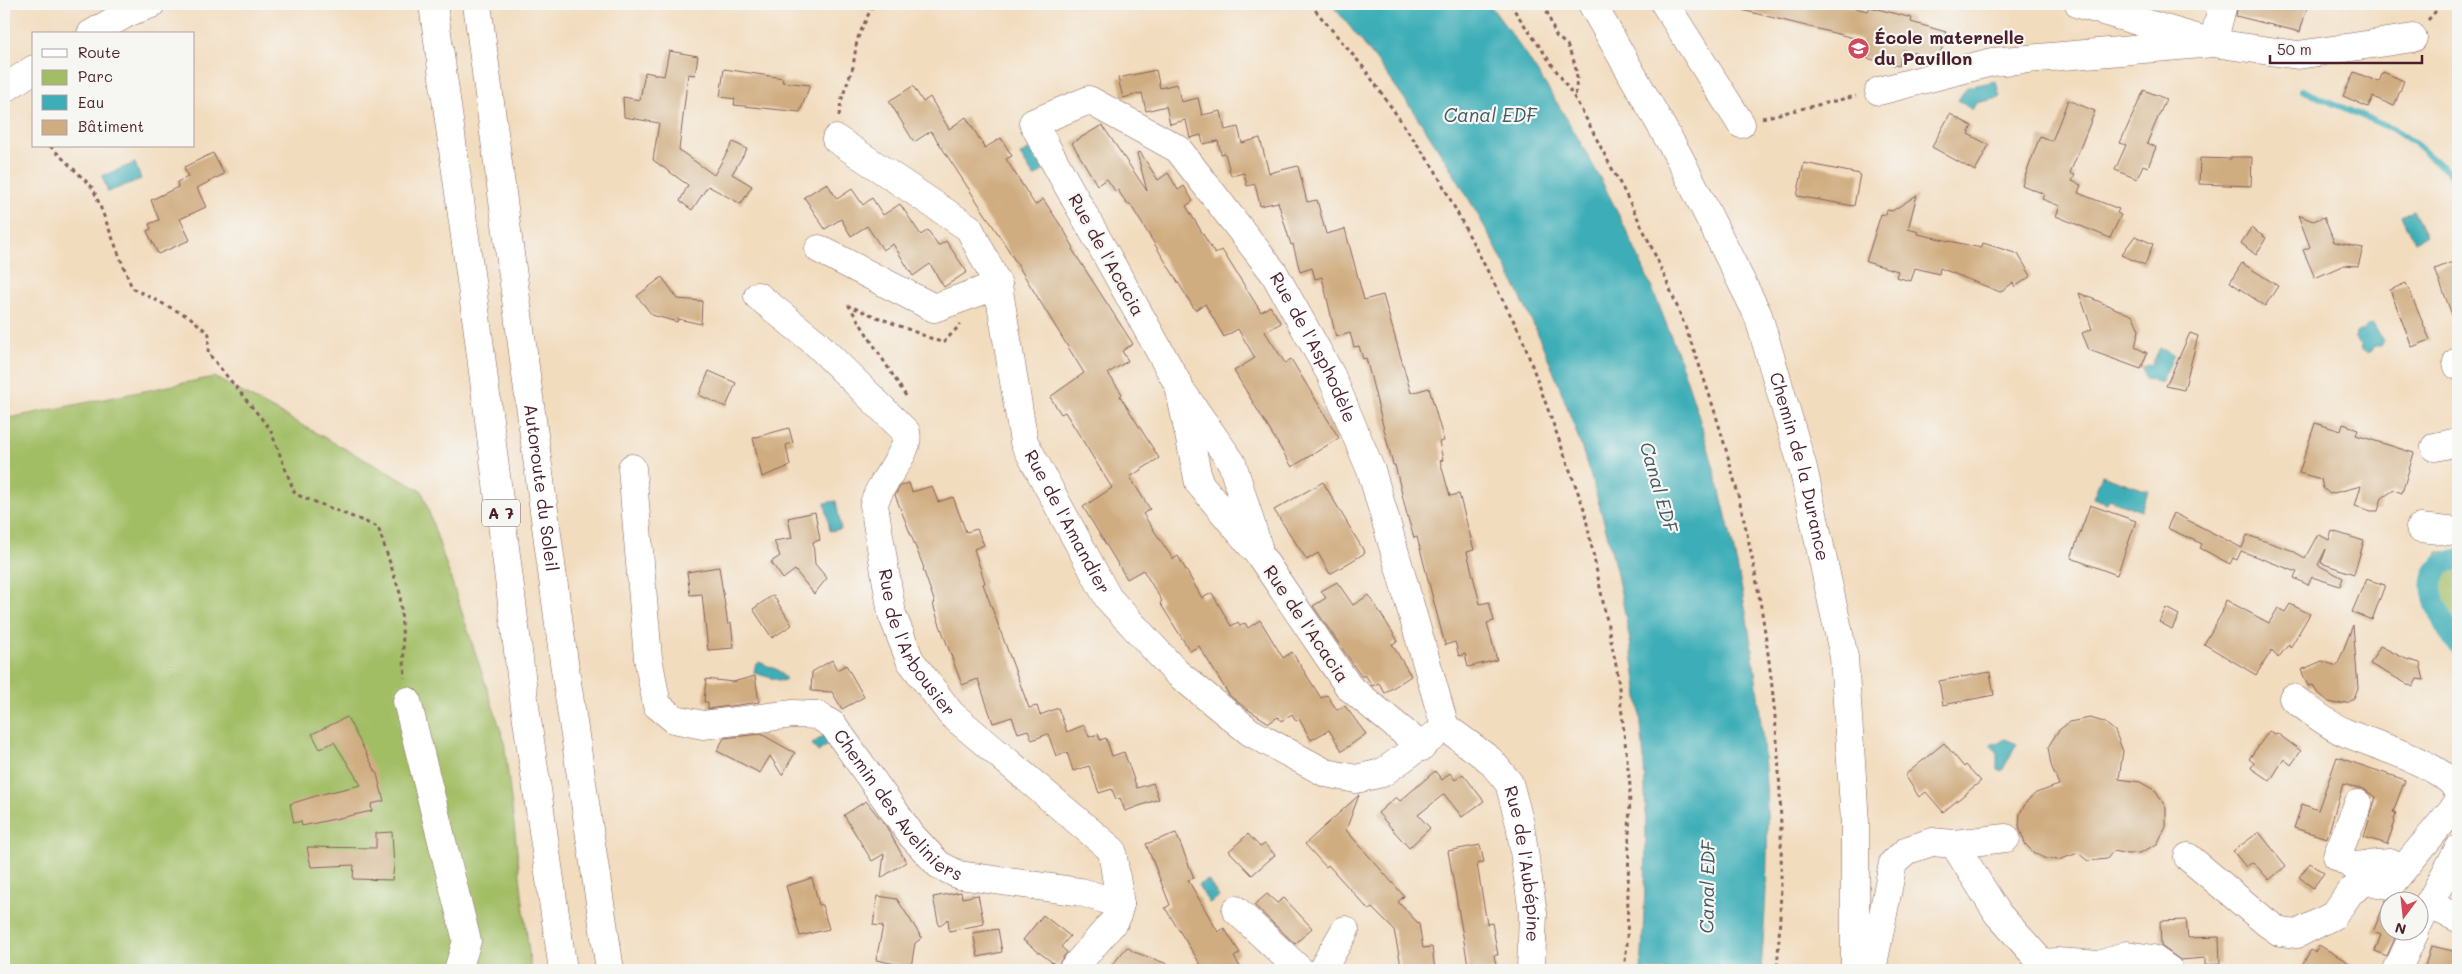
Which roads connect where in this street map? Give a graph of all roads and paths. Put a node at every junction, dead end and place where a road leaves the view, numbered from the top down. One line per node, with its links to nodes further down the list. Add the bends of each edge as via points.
1 (151, 4): 12 (main road, via 129,12)
2 (433, 4): 53 (main road, A 7, via 524,700)
3 (477, 4): 54 (main road, Autoroute du Soleil / A 7, via 564,662)
4 (873, 4): 21 (path, via 857,40 853,67 841,101)
5 (1310, 4): 59 (path, via 1364,68 1435,170 1521,335 1584,509 1617,670 1630,786)
6 (1510, 4): 18 (path)
7 (1544, 4): 18 (path, via 1556,36 1567,45 1575,64)
8 (1592, 4): 61 (main road, Chemin de la Durance, via 1679,157 1758,315 1803,468 1844,657 1855,822)
9 (1665, 4): 20 (main road)
10 (2079, 4): 14 (main road)
11 (2223, 4): 14 (main road)
12 (94, 32)
13 (2413, 38): 14 (main road, via 2298,55)
14 (2213, 42): 17 (main road, via 1992,62)
15 (32, 69): 16 (main road)
16 (4, 90)
17 (1879, 91): 20 (path)
18 (1575, 99): 60 (path, via 1637,214 1669,284 1709,394 1744,513 1766,631 1777,725 1783,844)
19 (1032, 123): 27 (main road, Rue de l'Acacia); 35 (main road, Rue de l'Asphodèle, via 1089,100 1178,149 1274,273 1331,375 1372,473)
20 (1740, 124)
21 (836, 139): 24 (main road, Rue de l'Amandier, via 970,228)
22 (52, 148): 34 (path, via 93,188 132,288 191,318 209,334 208,353 270,429 294,494 378,528 400,593)
23 (819, 249): 24 (main road, via 934,308)
24 (998, 285): 36 (main road, Rue de l'Amandier, via 1024,442 1108,598 1176,672 1250,732 1326,773 1356,779 1382,773)
25 (758, 296): 46 (main road, Rue de l'Arbousier, via 816,344 906,432 906,444 876,495 874,505 892,614 910,660 951,714 1112,850)
26 (964, 321): 28 (path, via 943,343 849,306)
27 (1179, 386): 32 (main road, Rue de l'Acacia, via 1232,463); 32 (main road, Rue de l'Acacia, via 1199,484)
28 (910, 404)
29 (632, 468): 46 (main road, Chemin des Aveliniers, via 648,658 657,705 674,719 703,725 793,714 817,715 833,724 912,836 938,865 959,875 1081,892)
30 (2420, 528): 31 (main road)
31 (2458, 532)
32 (1261, 557): 36 (main road, Rue de l'Acacia, via 1349,687)
33 (2293, 698): 37 (main road, via 2342,731 2402,753 2452,781)
34 (407, 701): 52 (main road, via 467,941)
35 (1445, 727): 36 (main road, Rue de l'Amandier); 58 (main road, Rue de l'Aubépine, via 1490,760 1509,782 1520,824 1533,914)
36 (1422, 747)
37 (2458, 790)
38 (2458, 803): 43 (main road)
39 (2358, 804): 43 (main road, via 2337,856 2353,866 2385,865)
40 (2006, 838): 41 (main road)
41 (1954, 844): 62 (main road, via 1932,842 1908,850 1892,863); 63 (main road, via 1998,914 2042,963 2100,965 2127,955 2153,959)
42 (2458, 850): 45 (main road)
43 (2415, 855): 44 (main road, via 2390,885 2366,880 2350,892 2334,915 2297,934 2274,928)
44 (2188, 857)
45 (2430, 902)
46 (1120, 904): 55 (main road, via 1116,919)
47 (1236, 910): 56 (main road)
48 (2430, 914): 49 (main road)
49 (2458, 918)
50 (1345, 930): 57 (main road)
51 (2410, 942): 64 (main road)
52 (458, 970)
53 (563, 970)
54 (610, 970)
55 (1072, 970)
56 (1300, 970)
57 (1322, 970)
58 (1531, 970)
59 (1624, 970)
60 (1777, 970)
61 (1855, 970)
62 (1872, 970)
63 (2168, 970)
64 (2397, 970)

